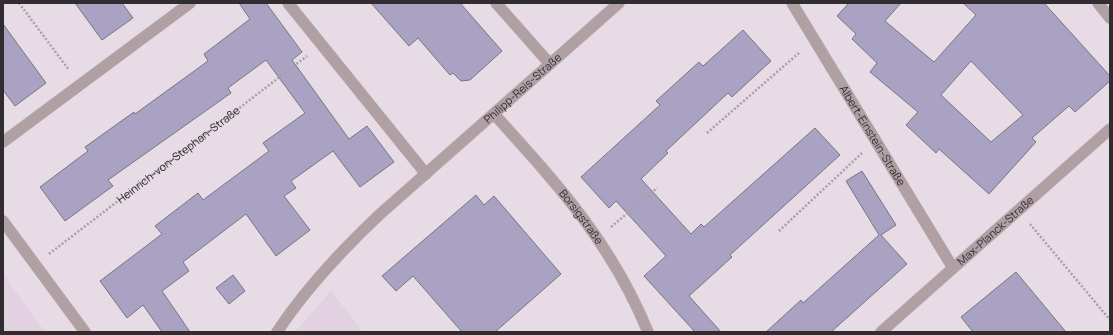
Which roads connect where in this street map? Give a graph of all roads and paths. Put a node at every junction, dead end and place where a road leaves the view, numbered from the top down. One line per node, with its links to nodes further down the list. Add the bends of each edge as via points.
1 (19, 3): 12 (path)
2 (190, 3): 12 (street)
3 (288, 3): 10 (street)
4 (496, 3): 11 (street)
5 (619, 3): 11 (street, Philipp-Reis-Straße)
6 (792, 3): 9 (street, Albert-Einstein-Straße)
7 (1098, 3): 8 (street)
8 (1110, 18)
9 (814, 40): 15 (path); 16 (street, Albert-Einstein-Straße)
10 (322, 45): 18 (street); 24 (path, Heinrich-von-Stephan-Straße)
11 (550, 64): 13 (street, Philipp-Reis-Straße)
12 (79, 85): 17 (street)
13 (494, 114): 18 (street, Philipp-Reis-Straße); 23 (street, Borsigstraße, via 560,188)
14 (1110, 129): 20 (street, Max-Planck-Straße)
15 (707, 133)
16 (876, 140): 22 (path); 25 (street, Albert-Einstein-Straße)
17 (3, 142)
18 (426, 174): 28 (street, Philipp-Reis-Straße, via 342,250 306,292)
19 (657, 188): 23 (path)
20 (1018, 210): 25 (street, Max-Planck-Straße); 26 (path)
21 (3, 221): 24 (street)
22 (779, 231)
23 (598, 238): 29 (street, Borsigstraße, via 637,305)
24 (35, 265): 27 (street)
25 (953, 268): 30 (street, Max-Planck-Straße)
26 (1110, 320)
27 (85, 332)
28 (277, 332)
29 (648, 332)
30 (881, 332)

